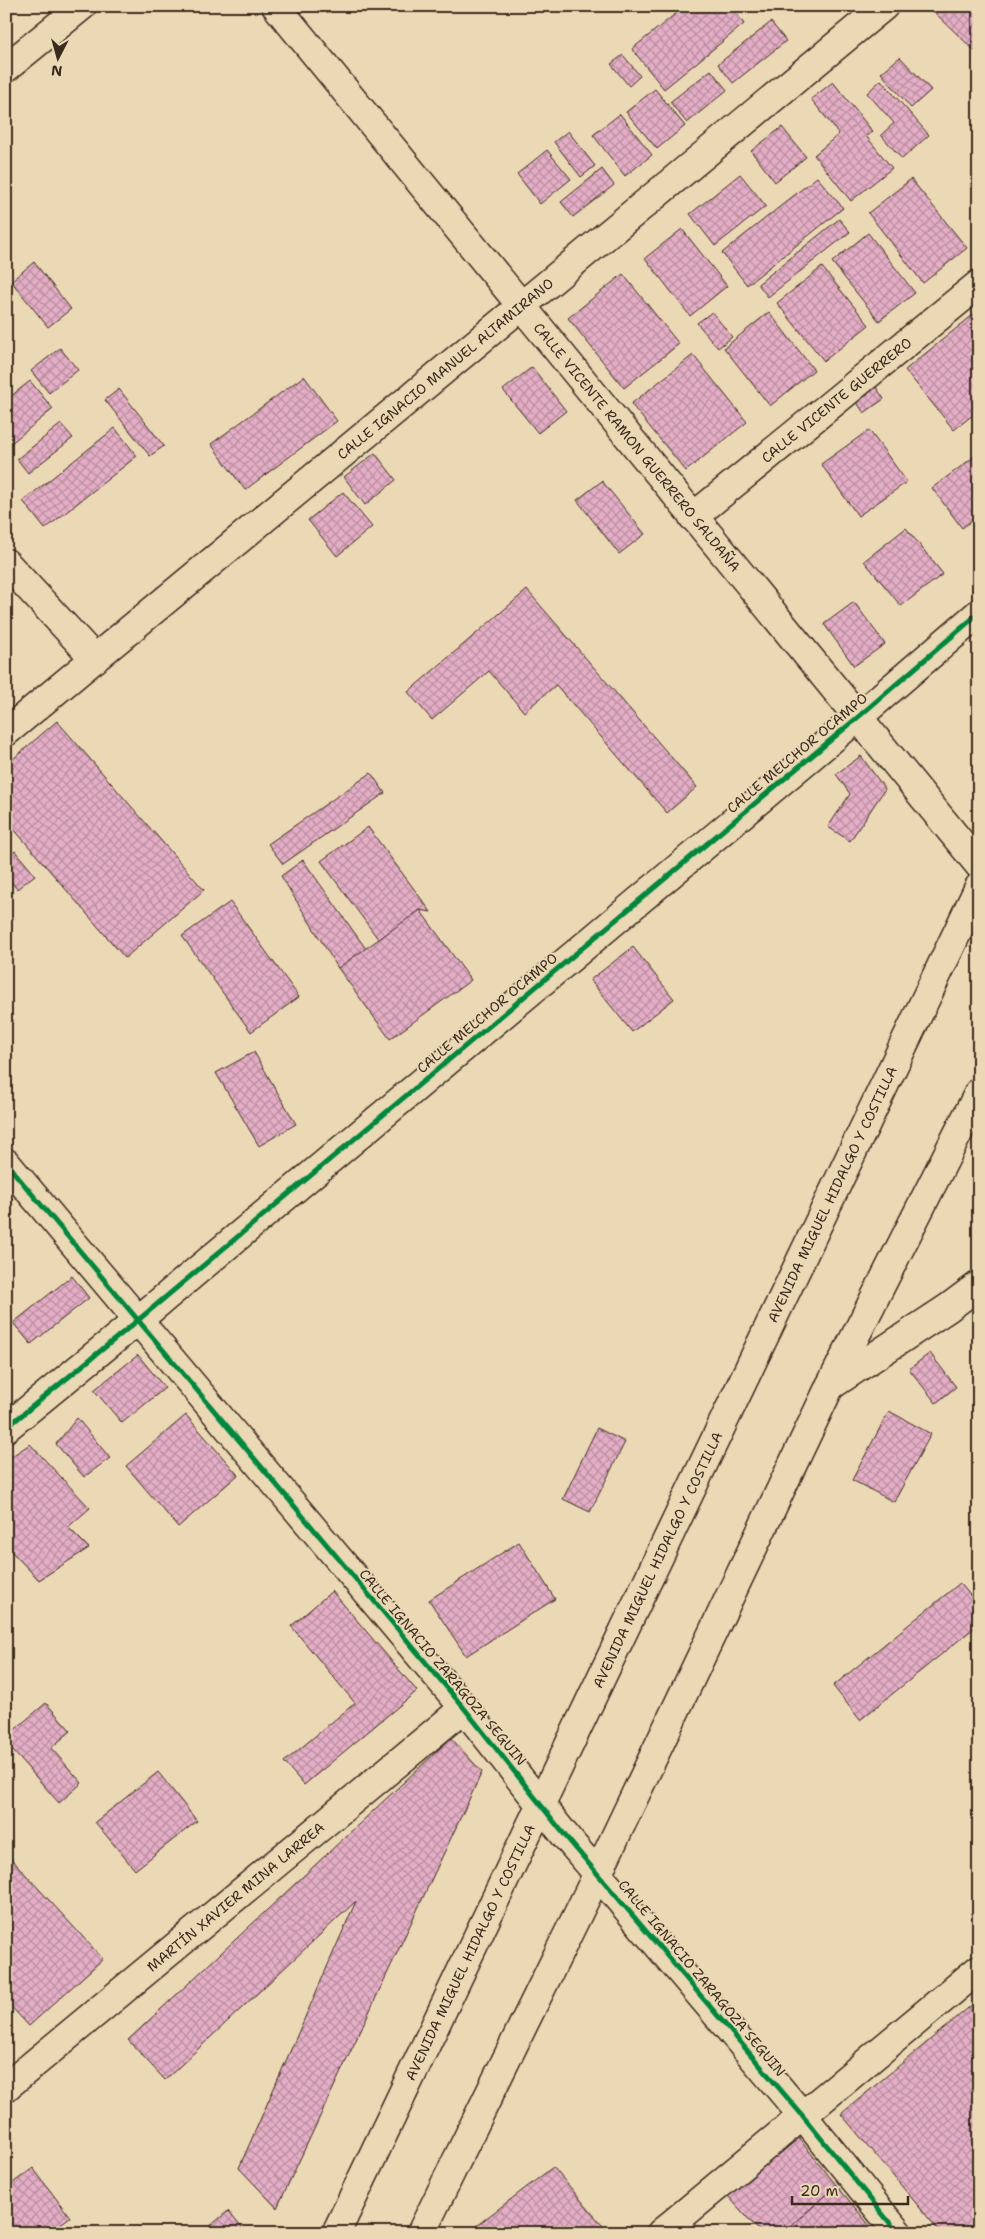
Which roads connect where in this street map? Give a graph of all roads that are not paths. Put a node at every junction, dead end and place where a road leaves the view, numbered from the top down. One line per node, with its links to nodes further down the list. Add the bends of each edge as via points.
1 (82, 6): 4 (street)
2 (276, 6): 6 (street, CALLE VICENTE RAMON GUERRERO SALDAÑA)
3 (884, 6): 6 (street, CALLE IGNACIO MANUEL ALTAMIRANO)
4 (6, 68)
5 (979, 284): 7 (street, CALLE VICENTE GUERRERO)
6 (522, 308): 7 (street, CALLE VICENTE RAMON GUERRERO SALDAÑA); 10 (street, CALLE IGNACIO MANUEL ALTAMIRANO)
7 (693, 517): 11 (street, CALLE VICENTE RAMON GUERRERO SALDAÑA)
8 (6, 563): 10 (street)
9 (979, 613): 11 (street, CALLE MELCHOR OCAMPO)
10 (95, 659): 12 (street, CALLE IGNACIO MANUEL ALTAMIRANO)
11 (857, 718): 13 (street, CALLE VICENTE RAMON GUERRERO SALDAÑA); 18 (street, CALLE MELCHOR OCAMPO)
12 (6, 732)
13 (979, 865)
14 (979, 887): 22 (street, AVENIDA MIGUEL HIDALGO Y COSTILLA)
15 (979, 1092): 19 (street)
16 (6, 1163): 18 (street, CALLE IGNACIO ZARAGOZA SEGUIN)
17 (979, 1285): 19 (street)
18 (137, 1321): 20 (street, CALLE MELCHOR OCAMPO); 21 (street, CALLE IGNACIO ZARAGOZA SEGUIN)
19 (830, 1386): 23 (street)
20 (6, 1428)
21 (464, 1708): 22 (street, CALLE IGNACIO ZARAGOZA SEGUIN); 25 (street, MARTÍN XAVIER MINA LARREA)
22 (542, 1804): 23 (street, CALLE IGNACIO ZARAGOZA SEGUIN); 27 (street, AVENIDA MIGUEL HIDALGO Y COSTILLA)
23 (598, 1873): 26 (street, CALLE IGNACIO ZARAGOZA SEGUIN); 28 (street)
24 (979, 1969): 26 (street)
25 (6, 2087)
26 (802, 2116): 29 (street); 30 (street, CALLE IGNACIO ZARAGOZA SEGUIN)
27 (336, 2233)
28 (421, 2233)
29 (662, 2233)
30 (898, 2233)

